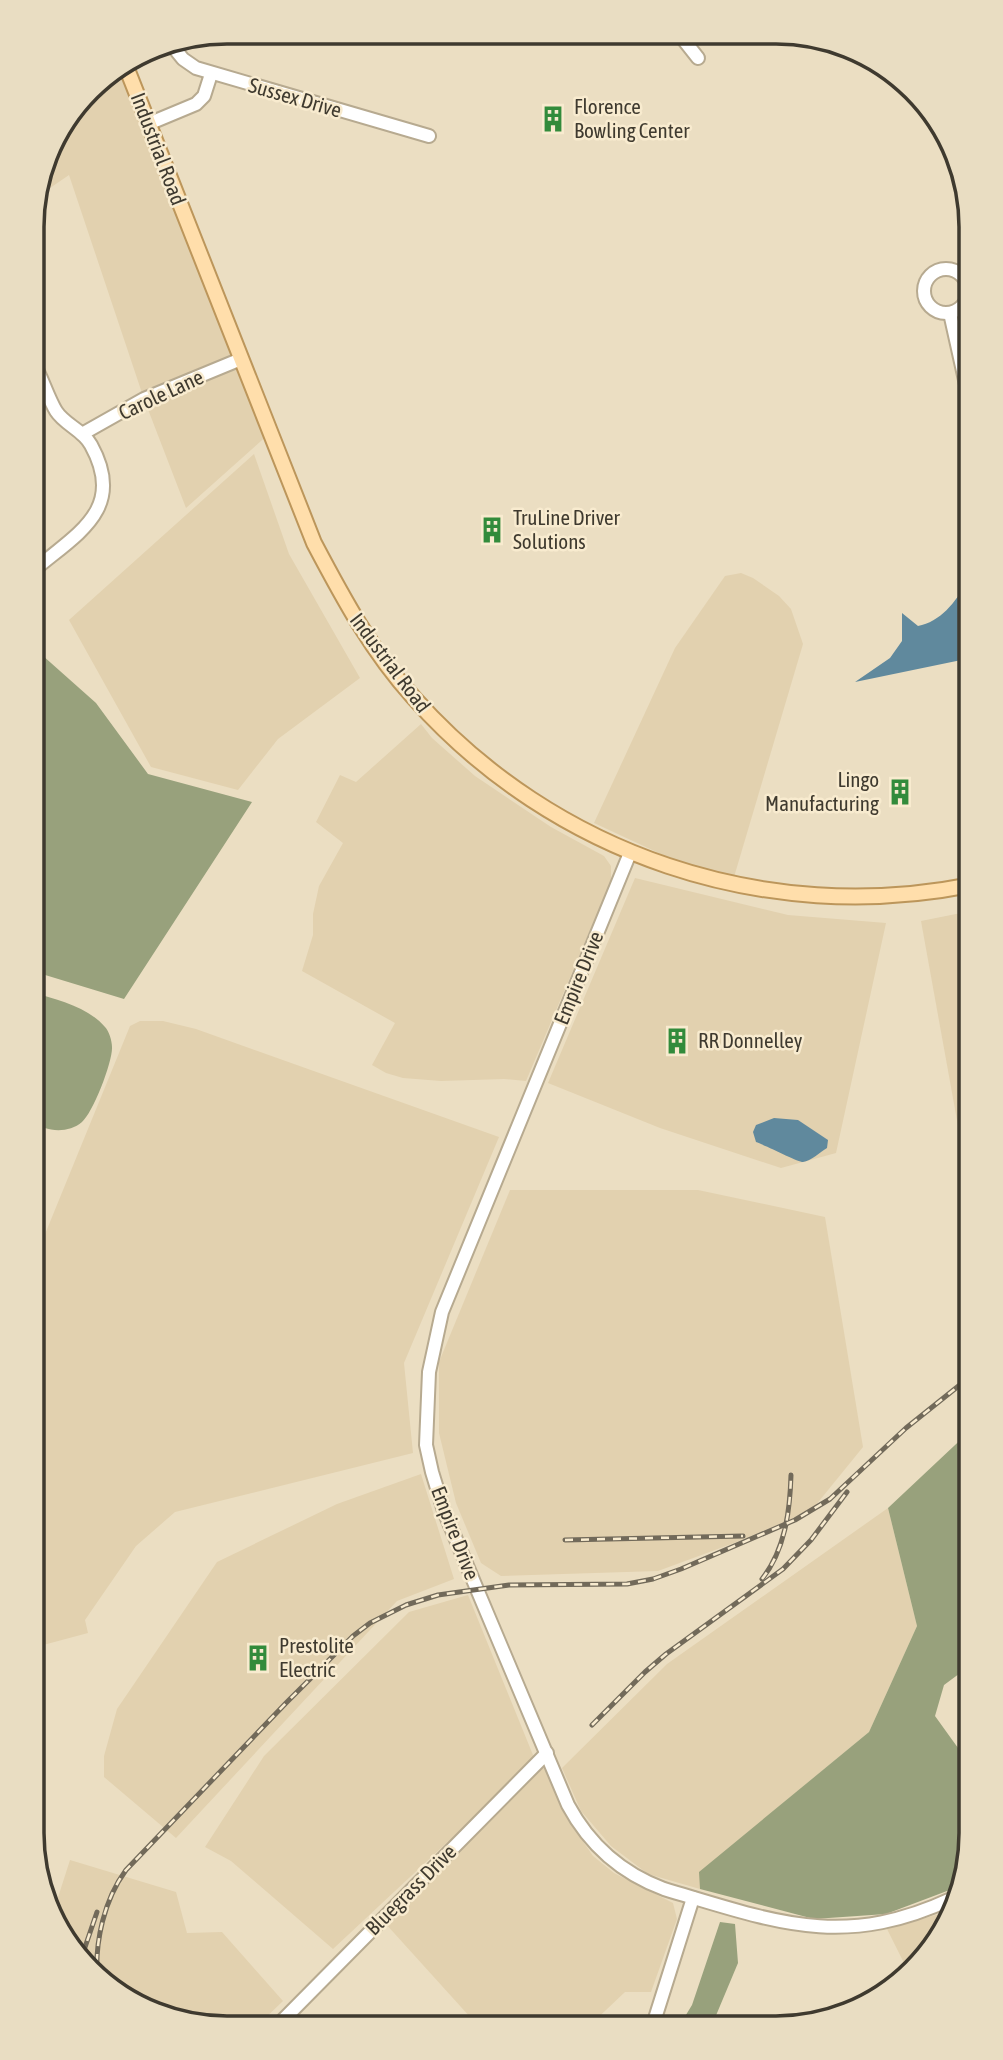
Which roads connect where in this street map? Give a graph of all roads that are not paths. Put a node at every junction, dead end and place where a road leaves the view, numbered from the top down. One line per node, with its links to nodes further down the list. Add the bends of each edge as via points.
1 (686, 44): 3 (street)
2 (177, 51): 5 (street, Sussex Drive, via 190,65)
3 (698, 58)
4 (128, 73): 6 (main road, Industrial Road)
5 (211, 74): 6 (street, via 204,96 196,104); 7 (street, Sussex Drive)
6 (148, 124): 10 (main road, Industrial Road)
7 (429, 136)
8 (950, 313): 9 (street)
9 (959, 353)
10 (241, 359): 12 (street, Carole Lane, via 144,399); 14 (main road, Industrial Road, via 314,542 348,607 385,663 449,735 493,773 568,823)
11 (44, 385): 12 (street, via 57,413)
12 (82, 434): 13 (street, via 101,470 100,509 86,527)
13 (44, 560)
14 (630, 853): 15 (main road, Industrial Road, via 718,880 816,897 900,895); 16 (street, Empire Drive, via 442,1312 429,1373 426,1445 444,1511)
15 (959, 887)
16 (547, 1753): 17 (street, Empire Drive, via 578,1824 599,1850 648,1883); 19 (street, Bluegrass Drive)
17 (693, 1898): 18 (street, Empire Drive, via 778,1921 822,1927 879,1924); 20 (street)
18 (946, 1901)
19 (287, 2016)
20 (656, 2016)

